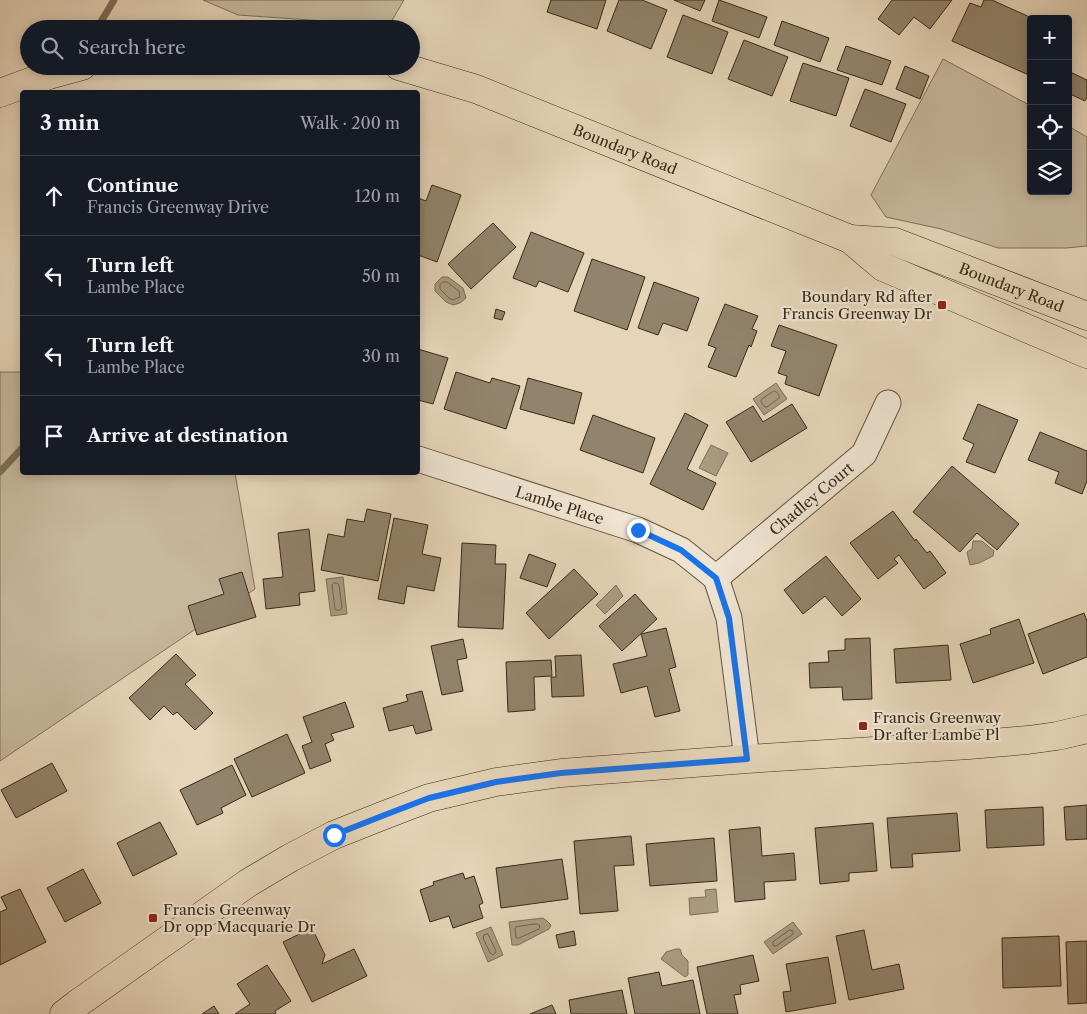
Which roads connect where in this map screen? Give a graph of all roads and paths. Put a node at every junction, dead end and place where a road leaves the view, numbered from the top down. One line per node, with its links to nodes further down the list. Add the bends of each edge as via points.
1 (420, 72): 4 (main road, Boundary Road, via 476,88)
2 (46, 75): 3 (main road)
3 (0, 93)
4 (850, 239): 5 (main road, Boundary Road, via 895,242); 6 (main road, Boundary Road, via 883,268)
5 (1087, 316)
6 (1087, 354)
7 (888, 403): 9 (street, Chadley Court, via 864,454)
8 (420, 460): 9 (street, Lambe Place, via 638,530 681,550)
9 (716, 578): 11 (street, via 729,618)
10 (1087, 729): 11 (main road, via 1028,740)
11 (747, 759): 12 (main road, via 561,773 496,782 429,798 334,835 290,858 248,883)
12 (64, 1014)

